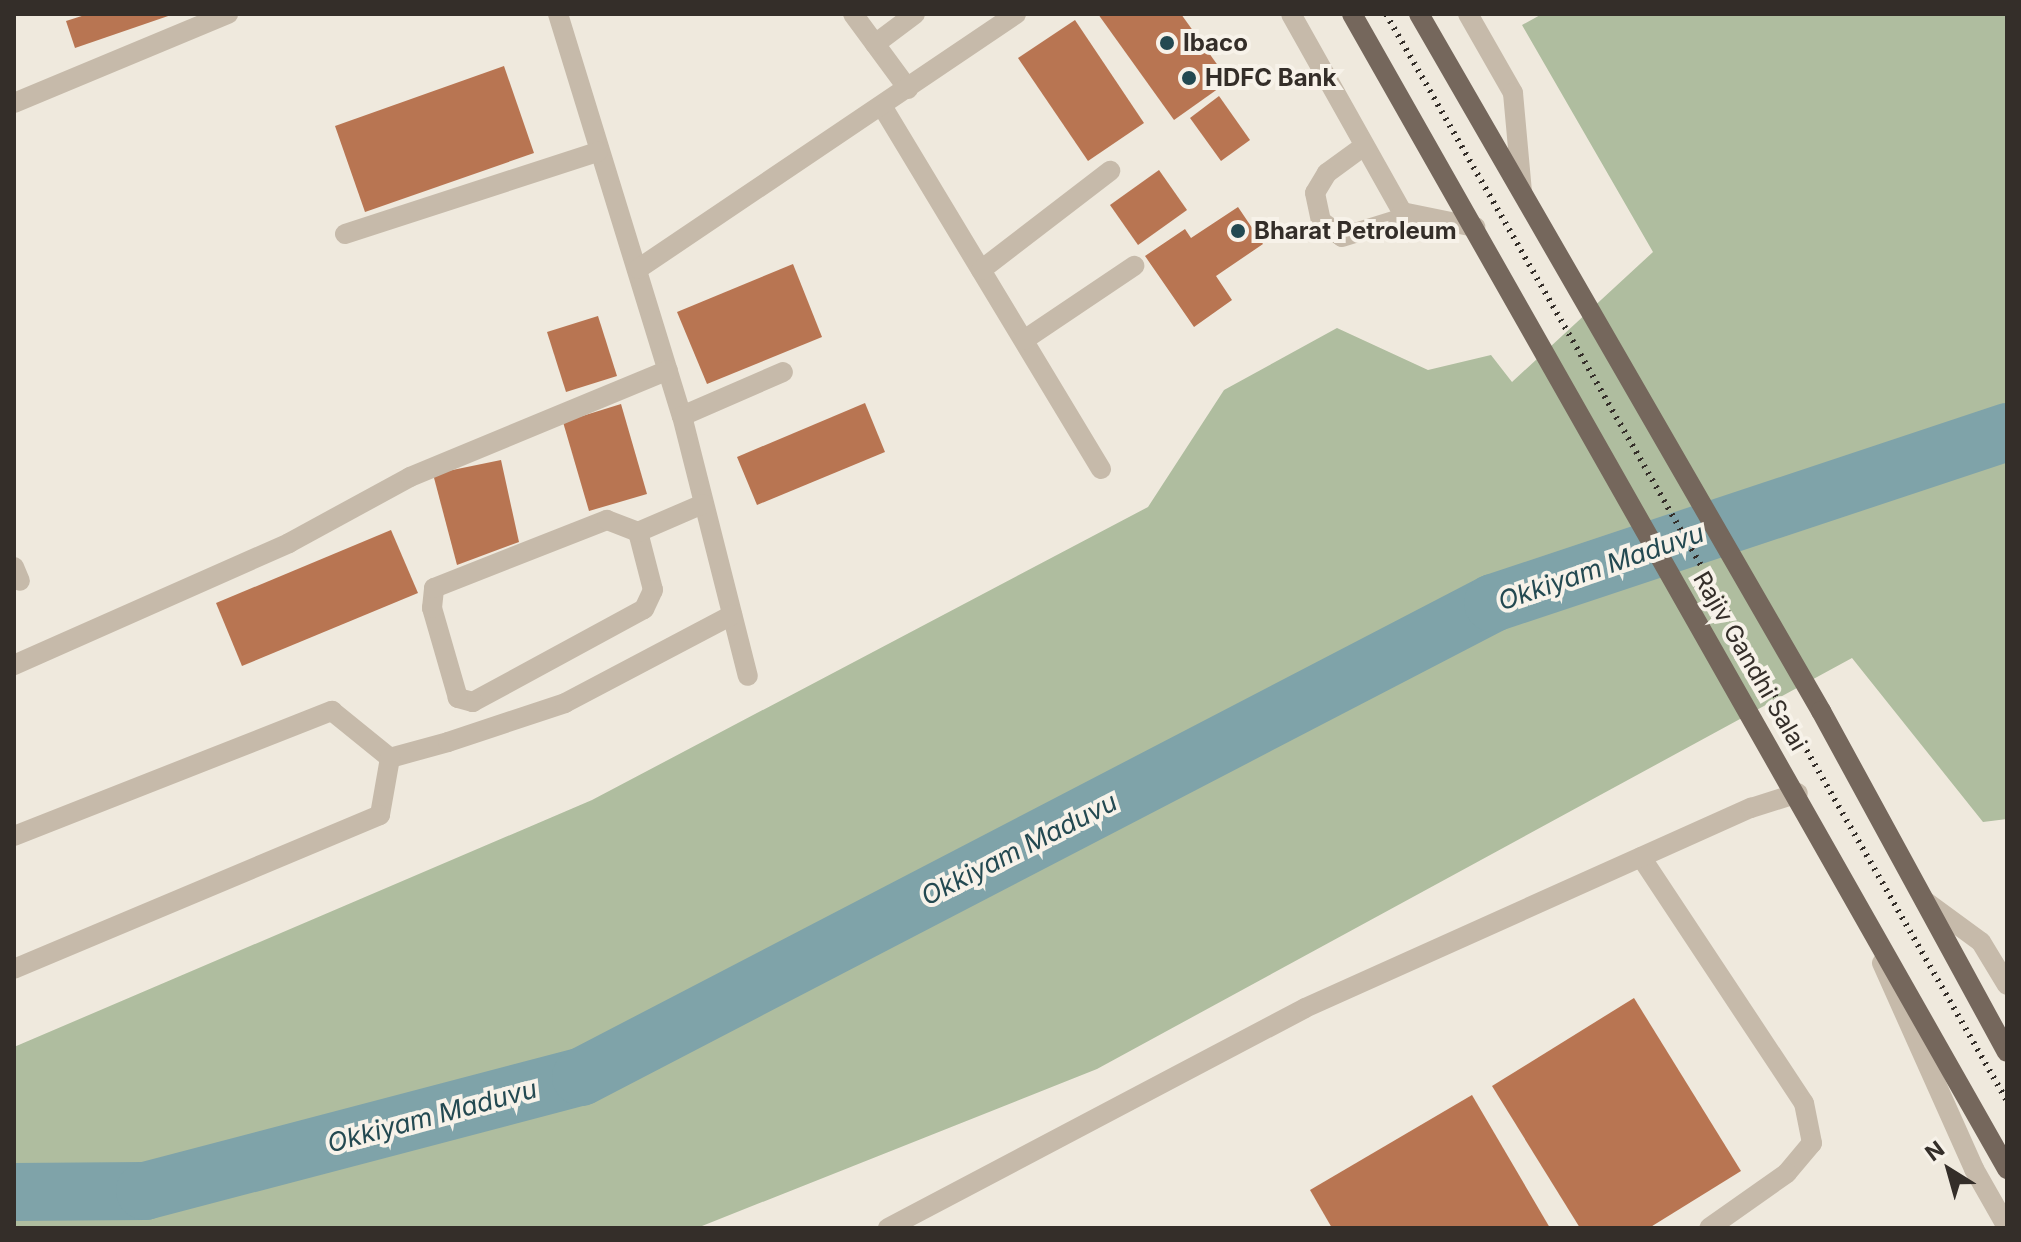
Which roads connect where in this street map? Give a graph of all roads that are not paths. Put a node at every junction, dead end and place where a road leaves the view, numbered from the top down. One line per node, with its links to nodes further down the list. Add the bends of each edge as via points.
1 (228, 14): 12 (street)
2 (558, 14): 15 (street)
3 (853, 14): 10 (street)
4 (915, 14): 10 (street)
5 (1016, 14): 11 (street)
6 (1291, 14): 14 (street)
7 (1352, 14): 19 (main road, Rajiv Gandhi Salai)
8 (1419, 14): 17 (main road, Rajiv Gandhi Salai)
9 (1468, 14): 17 (street, via 1513,93)
10 (875, 44): 11 (street)
11 (908, 89): 13 (street)
12 (14, 103)
13 (882, 106): 22 (street); 23 (street)
14 (1364, 146): 18 (street, via 1402,212); 18 (street, via 1327,173 1315,193 1321,221 1342,237)
15 (598, 152): 20 (street); 22 (street)
16 (1110, 171): 23 (street)
17 (1522, 191): 39 (main road, Rajiv Gandhi Salai)
18 (1413, 215): 19 (street)
19 (1475, 227): 35 (main road, Rajiv Gandhi Salai, via 1762,739)
20 (345, 234)
21 (1134, 266): 24 (street)
22 (638, 269): 25 (street)
23 (981, 270): 24 (street)
24 (1024, 340): 28 (street)
25 (668, 370): 27 (street); 32 (street, via 410,477 289,543)
26 (783, 372): 27 (street)
27 (682, 416): 29 (street)
28 (1101, 469)
29 (703, 504): 30 (street); 31 (street)
30 (638, 532): 30 (street, via 607,520 434,588 432,608 458,698 473,702 644,609 653,590)
31 (732, 615): 33 (street); 34 (street, via 565,703)
32 (14, 665)
33 (748, 676)
34 (390, 758): 36 (street, via 332,711); 40 (street, via 380,815)
35 (1798, 793): 37 (street); 38 (main road, Rajiv Gandhi Salai)
36 (14, 836)
37 (1641, 857): 45 (street, via 1305,1008); 46 (street, via 1804,1103 1812,1143 1787,1173)
38 (1834, 858): 43 (main road, Rajiv Gandhi Salai); 44 (street, via 1974,1169)
39 (1925, 901): 41 (street, via 1981,942); 42 (main road, Rajiv Gandhi Salai)
40 (14, 969)
41 (2007, 985)
42 (2007, 1052)
43 (2007, 1169)
44 (2007, 1227)
45 (888, 1228)
46 (1709, 1228)

